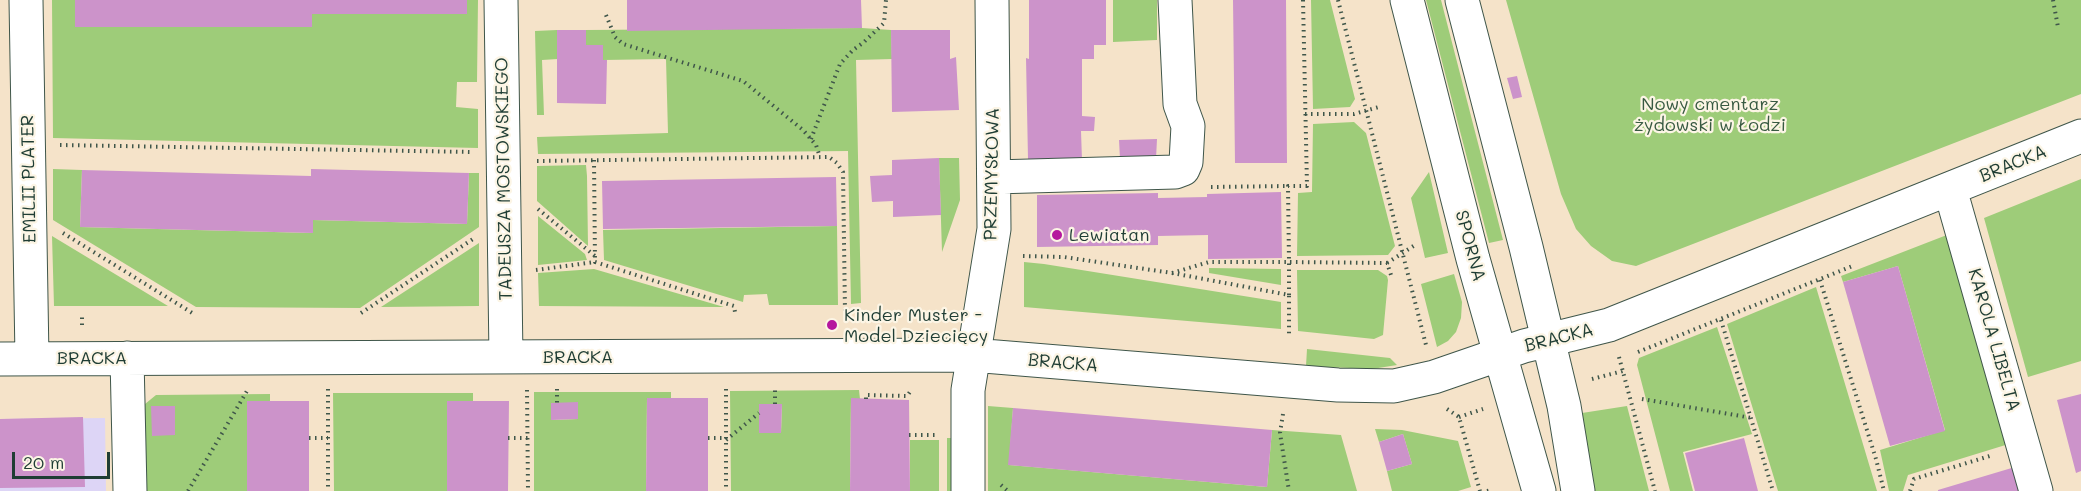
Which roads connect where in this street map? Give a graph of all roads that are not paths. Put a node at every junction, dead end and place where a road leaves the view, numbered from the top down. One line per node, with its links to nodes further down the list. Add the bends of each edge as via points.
1 (26, 0): 14 (street, EMILII PLATER, via 30,212)
2 (501, 0): 13 (street, TADEUSZA MOSTOWSKIEGO)
3 (992, 0): 8 (street, PRZEMYSŁOWA)
4 (1175, 0): 8 (street, via 1180,104 1188,126 1183,169)
5 (1407, 0): 11 (street, SPORNA)
6 (1461, 0): 10 (street)
7 (2081, 136): 9 (street, BRACKA)
8 (994, 177): 12 (street, PRZEMYSŁOWA, via 993,229)
9 (1950, 189): 10 (street, BRACKA, via 1610,325); 20 (street, KAROLA LIBELTA)
10 (1548, 340): 11 (street, BRACKA); 19 (street)
11 (1500, 354): 12 (street, BRACKA, via 1394,386 1338,385); 18 (street, SPORNA)
12 (972, 355): 13 (street, BRACKA); 17 (street, PRZEMYSŁOWA)
13 (506, 357): 15 (street, BRACKA)
14 (16, 358): 15 (street, BRACKA)
15 (127, 358): 16 (street)
16 (130, 491)
17 (968, 491)
18 (1539, 491)
19 (1578, 491)
20 (2036, 491)

